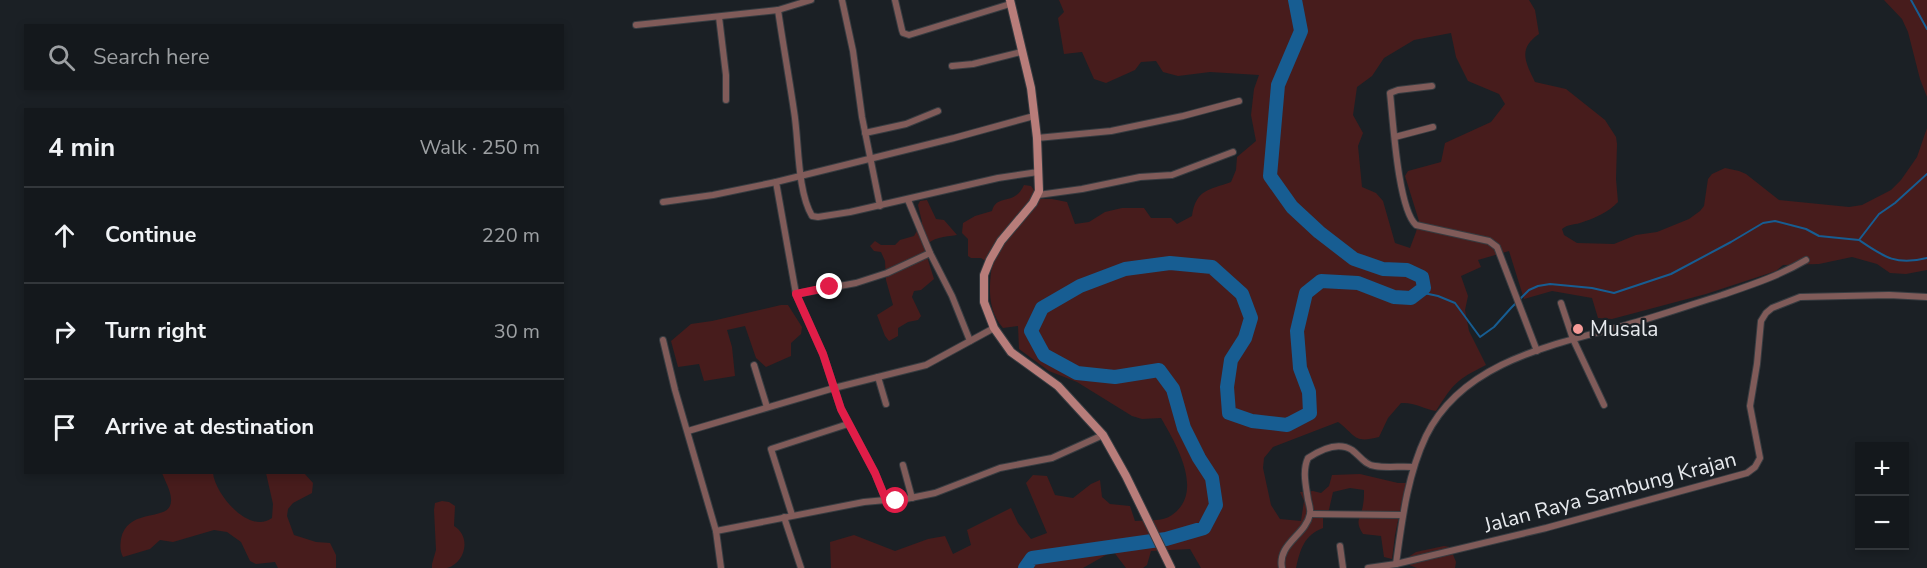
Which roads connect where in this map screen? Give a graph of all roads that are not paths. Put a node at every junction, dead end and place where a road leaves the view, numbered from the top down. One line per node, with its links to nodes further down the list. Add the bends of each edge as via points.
1 (811, 0): 5 (street)
2 (842, 0): 16 (street)
3 (895, 0): 4 (street, via 903,33 909,35)
4 (1010, 2): 8 (main road)
5 (778, 10): 6 (street); 22 (street)
6 (719, 17): 7 (street); 11 (street)
7 (636, 25)
8 (1021, 52): 9 (street); 14 (main road)
9 (952, 66)
10 (1432, 86): 17 (street, via 1390,93)
11 (726, 100)
12 (1239, 101): 18 (street, via 1111,131)
13 (938, 111): 16 (street, via 906,124)
14 (1034, 116): 18 (main road); 20 (street)
15 (1433, 127): 17 (street)
16 (865, 133): 20 (street)
17 (1395, 137): 37 (street, via 1409,217 1413,223 1495,244)
18 (1037, 138): 21 (main road)
19 (1233, 153): 24 (street, via 1172,175)
20 (871, 159): 22 (street); 27 (street)
21 (1038, 172): 24 (main road); 25 (street)
22 (800, 176): 23 (street); 27 (street, via 812,216)
23 (776, 182): 26 (street); 30 (street)
24 (1038, 195): 33 (main road, via 1001,241 984,275 984,302)
25 (908, 200): 27 (street); 28 (street)
26 (663, 202)
27 (880, 206)
28 (930, 253): 30 (street, via 856,283); 36 (street)
29 (1806, 260): 34 (street, via 1763,281)
30 (796, 294): 40 (street)
31 (1927, 297): 57 (street, Jalan Raya Sambung Krajan, via 1800,297 1766,313 1761,321 1750,406 1760,458 1748,474)
32 (1561, 303): 34 (street)
33 (994, 328): 36 (street); 46 (main road, via 1011,352 1058,386)
34 (1573, 339): 37 (street); 42 (street)
35 (663, 340): 45 (street)
36 (970, 341): 39 (street, via 926,365)
37 (1537, 351): 48 (street, via 1465,387 1442,410)
38 (754, 365): 43 (street)
39 (878, 376): 40 (street); 41 (street)
40 (834, 388): 43 (street); 44 (street)
41 (886, 404)
42 (1604, 405)
43 (767, 407): 45 (street)
44 (848, 424): 50 (street); 52 (street, via 771,449)
45 (688, 431): 55 (street)
46 (1103, 435): 49 (street, via 1052,458 1000,468); 60 (main road)
47 (903, 465): 49 (street)
48 (1413, 466): 51 (street, via 1367,464 1350,449 1341,447 1313,454 1305,468); 53 (street)
49 (912, 498): 50 (street)
50 (886, 500): 52 (street)
51 (1310, 514): 53 (street); 61 (street, via 1287,546)
52 (792, 515): 54 (street)
53 (1403, 516): 57 (street)
54 (784, 517): 55 (street); 59 (street)
55 (716, 531): 58 (street)
56 (1340, 546): 62 (street)
57 (1396, 564): 63 (street, Jalan Raya Sambung Krajan)
58 (721, 568)
59 (801, 568)
60 (1171, 568)
61 (1282, 568)
62 (1343, 568)
63 (1368, 568)

